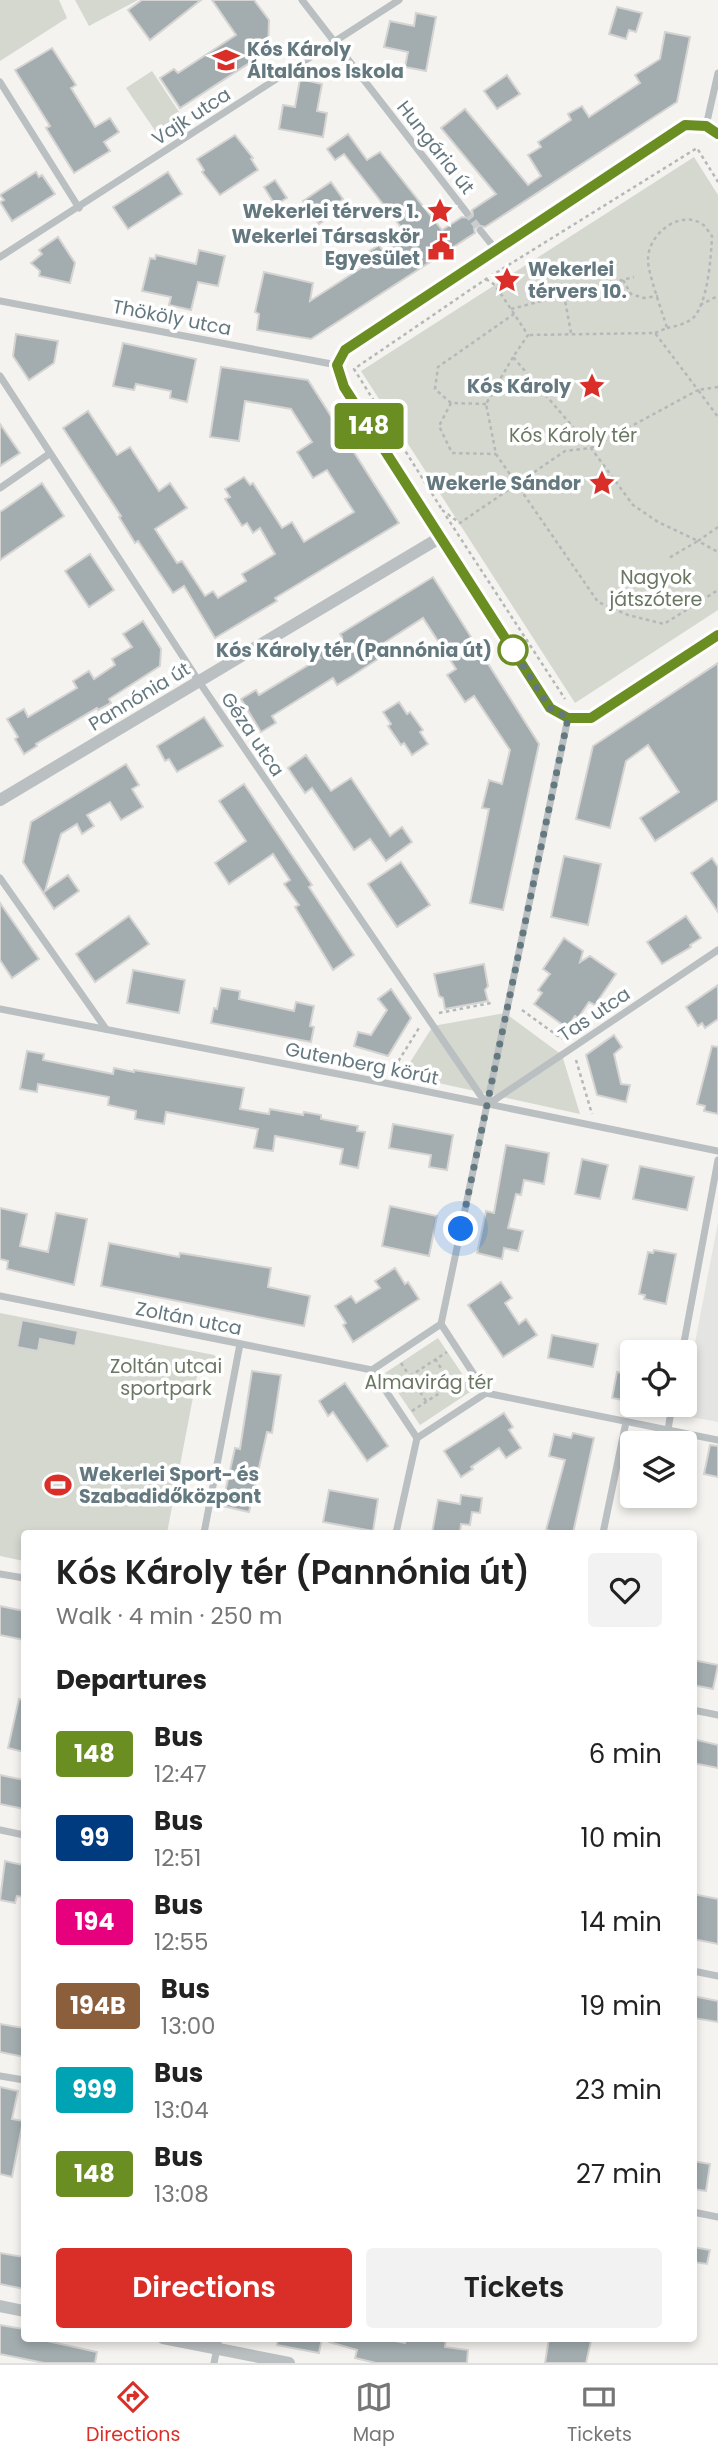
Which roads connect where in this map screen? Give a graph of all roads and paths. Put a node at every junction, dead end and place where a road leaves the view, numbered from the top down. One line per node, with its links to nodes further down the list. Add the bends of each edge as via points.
1 (302, 0): 3 (street, Hungária út)
2 (399, 0): 3 (street, Vajk utca)
3 (334, 42): 9 (street, Vajk utca); 10 (street, Hungária út)
4 (718, 73): 6 (street)
5 (0, 82): 9 (street)
6 (706, 126): 7 (street); 12 (street, via 685,125)
7 (718, 134)
8 (718, 182): 15 (path, via 697,148)
9 (79, 208): 13 (street, Vajk utca)
10 (467, 213)
11 (481, 230): 12 (street)
12 (497, 251): 29 (street, via 345,350)
13 (0, 257)
14 (635, 277): 16 (path)
15 (486, 279): 22 (path); 41 (path, via 354,369)
16 (623, 280): 17 (path); 18 (path, via 631,294 644,299)
17 (564, 295): 22 (path); 26 (path)
18 (658, 296): 21 (path, via 648,259 654,241 665,227 691,220 703,224 712,236 710,269); 24 (path)
19 (718, 296): 21 (path)
20 (0, 301): 29 (street, Thököly utca)
21 (700, 305): 24 (path, via 694,317)
22 (511, 309): 23 (path)
23 (514, 313): 27 (path); 33 (path, via 438,367 435,390)
24 (667, 328): 25 (path)
25 (655, 333): 26 (path); 32 (path)
26 (572, 334): 27 (path)
27 (528, 335): 28 (path)
28 (513, 357): 34 (path); 36 (path)
29 (337, 365): 43 (street, via 344,387)
30 (0, 376): 37 (street, Géza utca)
31 (718, 387): 32 (path)
32 (698, 390): 35 (path); 36 (path)
33 (451, 403): 34 (path); 38 (path, via 439,426 452,453)
34 (486, 404): 38 (path)
35 (718, 417)
36 (592, 448): 39 (path, via 565,451); 44 (path, via 633,505)
37 (49, 454): 40 (street); 49 (street, Géza utca)
38 (496, 454): 39 (path)
39 (517, 485): 41 (path, via 460,523); 47 (path, via 598,602 664,624)
40 (0, 488)
41 (442, 510): 50 (path)
42 (718, 527): 44 (path)
43 (441, 537): 49 (street, Pannónia út); 51 (street, via 550,708)
44 (698, 541): 45 (path); 46 (path)
45 (718, 551)
46 (667, 559)
47 (718, 590)
48 (718, 635): 51 (street, via 591,718)
49 (200, 682): 52 (street, Pannónia út); 64 (street, Géza utca)
50 (565, 699)
51 (568, 718): 64 (street)
52 (0, 800)
53 (0, 878): 60 (street)
54 (718, 950): 64 (street, Tas utca)
55 (491, 1003): 58 (path)
56 (0, 1009): 60 (street, Gutenberg körút)
57 (522, 1010): 61 (path)
58 (435, 1014)
59 (420, 1025): 63 (path)
60 (106, 1029): 64 (street, Gutenberg körút)
61 (565, 1041)
62 (576, 1058): 65 (path)
63 (395, 1066)
64 (487, 1105): 65 (street, Gutenberg körút); 69 (street)
65 (597, 1127): 66 (street, Gutenberg körút)
66 (718, 1151)
67 (718, 1160): 70 (street)
68 (0, 1296): 71 (street, Zoltán utca)
69 (441, 1324): 72 (street); 73 (street)
70 (684, 1340)
71 (240, 1344): 75 (street, Zoltán utca); 87 (street)
72 (456, 1346): 74 (path); 78 (street)
73 (395, 1354): 75 (street); 76 (path)
74 (435, 1359): 76 (path); 77 (path)
75 (372, 1370): 81 (street)
76 (410, 1376): 79 (path)
77 (452, 1385): 79 (path); 80 (path)
78 (486, 1393): 80 (street); 83 (street)
79 (426, 1402): 81 (path)
80 (466, 1406): 85 (street)
81 (403, 1417): 85 (street)
82 (670, 1417): 84 (street)
83 (626, 1422): 84 (street); 89 (street)
84 (668, 1430): 86 (street)
85 (417, 1438): 88 (street)
86 (718, 1440)
87 (205, 1530)
88 (397, 1530)
89 (604, 1530)
90 (0, 1574): 91 (street)
91 (21, 1578)
92 (697, 1711): 93 (street)
93 (718, 1715)
94 (0, 1830): 95 (street)
95 (21, 1834)
96 (697, 1972): 97 (street)
97 (718, 1976)
98 (0, 2076): 99 (street)
99 (21, 2080)
100 (697, 2214): 101 (street)
101 (718, 2217)
102 (0, 2306): 103 (street)
103 (21, 2310)
104 (218, 2343): 105 (street); 106 (street)
105 (214, 2363)
106 (289, 2363)

